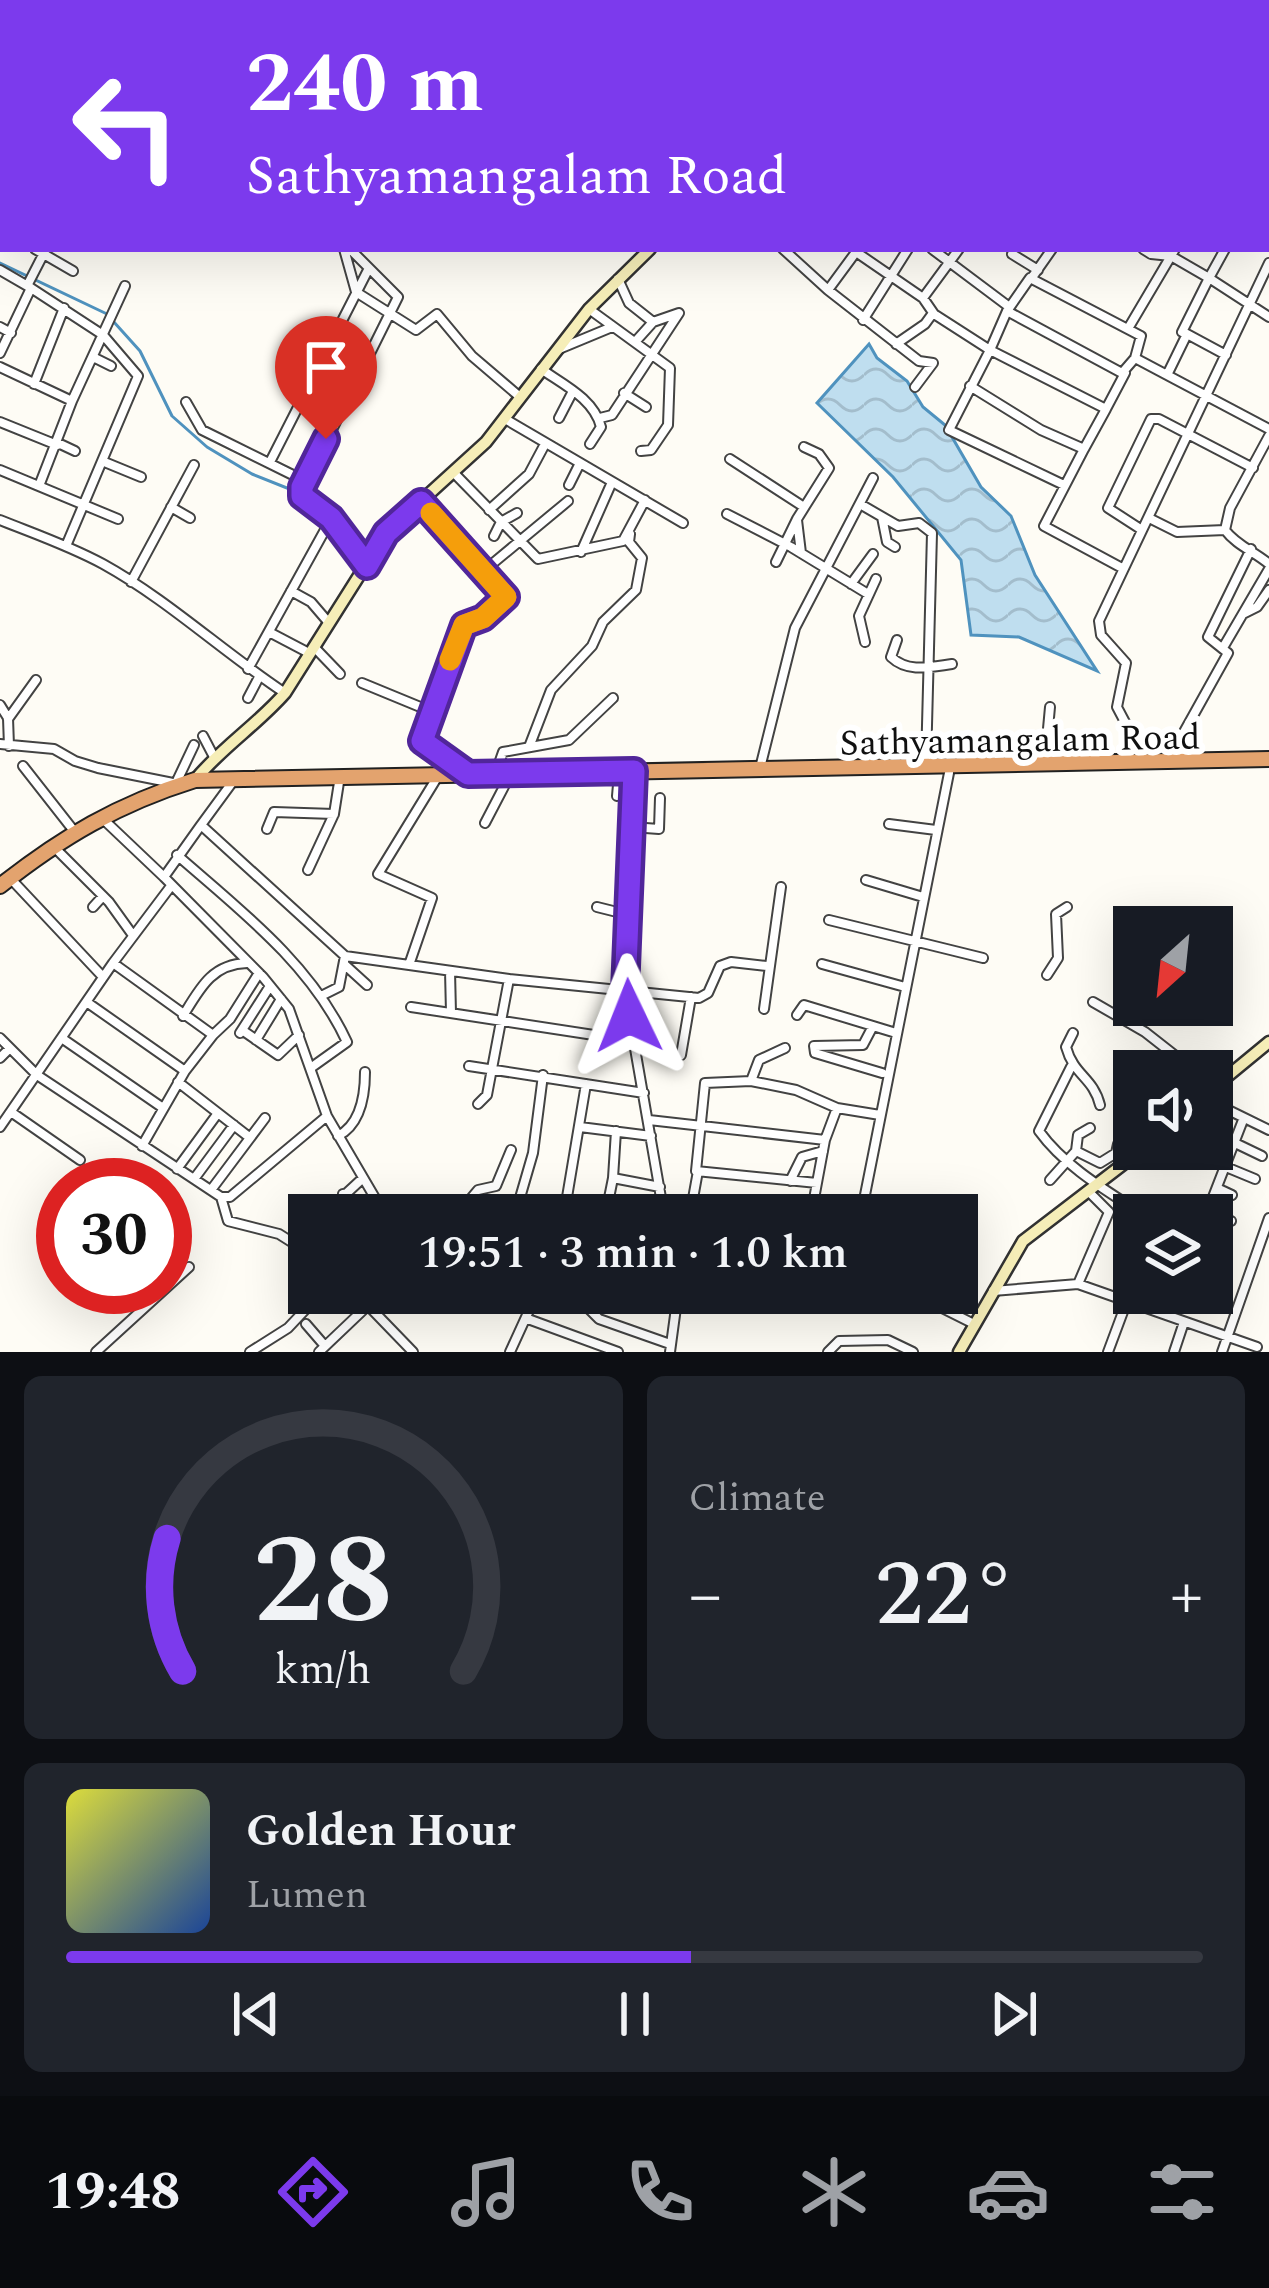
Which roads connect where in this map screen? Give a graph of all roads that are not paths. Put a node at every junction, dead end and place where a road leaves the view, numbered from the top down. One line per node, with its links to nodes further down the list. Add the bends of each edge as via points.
1 (41, 252): 25 (street)
2 (43, 252): 20 (street)
3 (348, 252): 28 (street)
4 (350, 252): 18 (street)
5 (647, 252): 24 (street)
6 (787, 252): 27 (street)
7 (855, 252): 27 (street)
8 (857, 252): 22 (street)
9 (906, 252): 22 (street)
10 (935, 252): 17 (street)
11 (957, 252): 17 (street)
12 (1050, 252): 21 (street)
13 (1173, 252): 23 (street); 41 (street)
14 (1223, 252): 23 (street)
15 (1012, 254): 21 (street)
16 (1269, 263): 30 (street)
17 (949, 264): 29 (street); 33 (street)
18 (369, 268): 28 (street); 35 (street, via 398,297)
19 (0, 270): 25 (street)
20 (73, 272)
21 (1035, 275): 33 (street); 41 (street)
22 (892, 276): 29 (street); 37 (street)
23 (1209, 278): 30 (street); 43 (street)
24 (618, 279): 32 (street); 38 (street, via 629,303)
25 (30, 286): 31 (street); 42 (street)
26 (125, 286): 44 (street)
27 (828, 290): 37 (street)
28 (356, 292): 35 (street); 85 (street)
29 (923, 298): 34 (street)
30 (1249, 305): 36 (street); 51 (street)
31 (64, 308): 44 (street); 59 (street)
32 (589, 309): 39 (street); 48 (street)
33 (1008, 309): 47 (street); 57 (street)
34 (933, 313): 46 (street); 47 (street)
35 (391, 315): 65 (street, via 416,330 436,314); 93 (street)
36 (1269, 317)
37 (863, 320): 46 (street)
38 (653, 322): 45 (street); 50 (street, via 679,313)
39 (613, 326): 45 (street); 48 (street)
40 (0, 327): 42 (street)
41 (1129, 327): 53 (street, via 1141,336)
42 (11, 333): 49 (street)
43 (1187, 334): 51 (street); 58 (street)
44 (104, 335): 52 (street); 84 (street, via 138,376)
45 (635, 342): 50 (street)
46 (896, 344): 61 (street, via 932,362)
47 (990, 350): 60 (street); 69 (street)
48 (553, 352): 56 (street)
49 (0, 353)
50 (651, 354): 63 (street); 82 (street, via 670,368 668,425 651,450)
51 (1226, 356): 64 (street)
52 (93, 357): 54 (street); 66 (street)
53 (1135, 358): 57 (street); 58 (street)
54 (112, 366)
55 (0, 367): 59 (street)
56 (540, 368): 62 (street); 65 (street)
57 (1125, 373): 69 (street)
58 (1167, 375): 64 (street)
59 (34, 384): 66 (street)
60 (970, 386): 80 (street); 95 (street, via 949,430)
61 (915, 387)
62 (573, 391): 70 (street); 71 (street)
63 (624, 393): 68 (street); 71 (street, via 612,415)
64 (1209, 395): 74 (street); 75 (street)
65 (520, 397): 72 (street)
66 (72, 401): 77 (street)
67 (186, 402): 85 (street, via 202,430)
68 (646, 407)
69 (1106, 409): 80 (street)
70 (560, 418)
71 (600, 418): 78 (street)
72 (505, 419): 76 (street); 90 (street)
73 (0, 422): 77 (street)
74 (1269, 432): 88 (street)
75 (1189, 435): 88 (street); 111 (street); 117 (street, via 1151,419 1125,468 1108,510)
76 (546, 443): 86 (street); 105 (street, via 529,474)
77 (57, 444): 81 (street); 97 (street)
78 (590, 445)
79 (803, 446): 104 (street, via 829,467)
80 (1084, 449): 95 (street)
81 (75, 451)
82 (641, 451)
83 (730, 459): 104 (street)
84 (102, 461): 91 (street); 102 (street)
85 (270, 462): 93 (street)
86 (580, 463): 94 (street); 96 (street)
87 (194, 466): 103 (street)
88 (1252, 468): 118 (street)
89 (0, 470): 97 (street)
90 (453, 472): 100 (street); 105 (street)
91 (141, 477)
92 (873, 478): 101 (street)
93 (305, 481): 110 (street, via 301,494)
94 (612, 482): 98 (street); 126 (street)
95 (1064, 484): 132 (street, via 1044,526)
96 (569, 485)
97 (39, 486): 102 (street)
98 (644, 500): 116 (street); 119 (street)
99 (568, 501): 121 (street)
100 (421, 502): 129 (street); 134 (street)
101 (860, 504): 108 (street); 133 (street)
102 (84, 505): 112 (street); 123 (street)
103 (171, 507): 109 (street); 136 (street)
104 (804, 507): 113 (street)
105 (489, 510): 115 (street)
106 (518, 513): 115 (street)
107 (728, 514): 122 (street)
108 (882, 517): 124 (street); 149 (street, via 932,533)
109 (190, 518)
110 (331, 518): 129 (street); 139 (street)
111 (1148, 518): 117 (street); 118 (street, via 1177,532)
112 (118, 519)
113 (797, 519): 122 (street); 127 (street)
114 (0, 520): 123 (street)
115 (501, 522): 120 (street); 121 (street)
116 (683, 523)
117 (1142, 530): 132 (street)
118 (1225, 530): 125 (street)
119 (630, 534): 126 (street); 165 (street, via 642,558 636,590 550,690)
120 (494, 536)
121 (521, 543): 126 (street, via 538,560); 134 (street)
122 (784, 545): 127 (street); 130 (street)
123 (67, 546): 136 (street)
124 (895, 547)
125 (1251, 549): 131 (street); 146 (street, via 1208,637)
126 (580, 553)
127 (801, 554): 133 (street)
128 (873, 554): 137 (street)
129 (372, 558): 142 (street)
130 (776, 562)
131 (1269, 567): 141 (street)
132 (1122, 568): 168 (street, via 1097,628 1126,663 1117,707)
133 (826, 570): 137 (street); 174 (street, via 795,628)
134 (487, 576): 160 (street, via 506,597 464,625)
135 (876, 579): 140 (street)
136 (130, 582): 150 (street)
137 (850, 584): 140 (street)
138 (1269, 590): 141 (street)
139 (292, 591): 142 (street); 143 (street)
140 (868, 594): 145 (street, via 859,616)
141 (1242, 615): 146 (street)
142 (330, 624): 147 (street)
143 (269, 632): 147 (street); 150 (street)
144 (897, 640): 149 (street, via 895,662)
145 (865, 642)
146 (1224, 646): 167 (street, via 1223,665 1184,732)
147 (313, 651): 151 (street); 155 (street)
148 (952, 664): 149 (street)
149 (928, 667): 172 (street)
150 (248, 669): 152 (street)
151 (340, 674)
152 (260, 676): 155 (street); 156 (street)
153 (36, 680): 161 (street)
154 (362, 683): 160 (street)
155 (285, 694): 166 (street)
156 (248, 698)
157 (613, 698): 165 (street, via 569,740)
158 (0, 704): 161 (street)
159 (1050, 707): 169 (street)
160 (430, 711): 177 (street, via 422,741)
161 (8, 719): 163 (street)
162 (203, 736): 166 (street)
163 (4, 745): 182 (street, via 54,748 86,764)
164 (194, 745): 182 (street)
165 (529, 747): 178 (street, via 503,752)
166 (214, 757): 182 (street)
167 (1183, 760): 168 (highway, Sathyamangalam Road); 170 (highway, Sathyamangalam Road)
168 (1146, 761): 173 (highway, Sathyamangalam Road)
169 (1044, 763): 172 (highway, Sathyamangalam Road); 173 (highway, Sathyamangalam Road)
170 (1269, 763): 173 (highway, Sathyamangalam Road)
171 (23, 766): 193 (street)
172 (926, 766): 174 (highway, Sathyamangalam Road)
173 (1081, 766): 176 (highway, Sathyamangalam Road)
174 (766, 770): 175 (highway, Sathyamangalam Road); 176 (highway, Sathyamangalam Road)
175 (627, 771): 178 (highway, Sathyamangalam Road); 183 (street); 190 (street)
176 (950, 773): 192 (street)
177 (468, 774): 178 (highway, Sathyamangalam Road); 180 (highway, Sathyamangalam Road)
178 (503, 774): 187 (street)
179 (340, 775): 180 (highway, Sathyamangalam Road); 181 (highway, Sathyamangalam Road); 185 (street)
180 (439, 775): 216 (street, via 378,874 431,898)
181 (235, 778): 182 (highway, Sathyamangalam Road); 189 (street)
182 (184, 782): 186 (highway, Sathyamangalam Road)
183 (617, 796)
184 (660, 798): 190 (street, via 659,830)
185 (334, 814): 191 (street, via 274,812); 196 (street)
186 (101, 817): 193 (highway, Sathyamangalam Road); 197 (street)
187 (485, 823)
188 (890, 824): 192 (street)
189 (200, 825): 195 (street); 212 (street)
190 (632, 827): 207 (street)
191 (267, 829)
192 (936, 830): 203 (street)
193 (74, 831): 194 (highway, Sathyamangalam Road)
194 (52, 845): 199 (highway, Sathyamangalam Road); 202 (street)
195 (177, 855): 197 (street); 227 (street, via 265,932)
196 (308, 870)
197 (164, 877): 200 (street)
198 (866, 880): 203 (street)
199 (5, 882): 221 (street)
200 (171, 886): 209 (street); 214 (street)
201 (781, 887): 217 (street)
202 (103, 896): 204 (street); 209 (street)
203 (923, 897): 210 (street)
204 (93, 907)
205 (597, 907): 207 (street)
206 (1067, 907): 220 (street, via 1057,914 1058,958)
207 (628, 915): 226 (street)
208 (829, 920): 210 (street)
209 (132, 935): 213 (street)
210 (914, 940): 211 (street); 225 (street)
211 (983, 958)
212 (344, 960): 216 (street); 223 (street); 227 (street, via 339,987)
213 (113, 963): 221 (street); 235 (street)
214 (248, 963): 219 (street); 235 (street, via 207,977)
215 (822, 964): 225 (street)
216 (409, 965): 218 (street)
217 (767, 966): 228 (street, via 720,966 709,993); 233 (street)
218 (450, 971): 222 (street); 234 (street)
219 (259, 973): 224 (street); 241 (street)
220 (1047, 975)
221 (103, 977): 231 (street)
222 (508, 979): 226 (street); 237 (street)
223 (368, 985)
224 (270, 986): 229 (street); 245 (street, via 240,1032)
225 (905, 987): 240 (street)
226 (625, 991): 228 (street); 246 (street)
227 (321, 996): 255 (street, via 347,1042)
228 (691, 997): 251 (street)
229 (281, 999): 242 (street); 245 (street)
230 (1093, 1002): 250 (street)
231 (88, 1003): 244 (street); 257 (street)
232 (411, 1007): 234 (street)
233 (764, 1009)
234 (452, 1013): 237 (street)
235 (184, 1016): 241 (street)
236 (797, 1016): 238 (street, via 805,1005)
237 (501, 1021): 246 (street); 256 (street)
238 (873, 1026): 240 (street); 260 (street, via 862,1045 814,1046 815,1054)
239 (1073, 1033): 254 (street, via 1066,1047)
240 (896, 1034): 273 (street)
241 (213, 1035): 257 (street)
242 (299, 1035): 245 (street, via 278,1055); 255 (street)
243 (0, 1038): 248 (street)
244 (63, 1039): 261 (street); 269 (street)
245 (256, 1040)
246 (633, 1041): 266 (street)
247 (1269, 1042): 259 (street)
248 (10, 1048): 252 (street); 261 (street)
249 (785, 1048): 263 (street, via 758,1060)
250 (1168, 1050)
251 (681, 1055)
252 (0, 1058)
253 (469, 1066): 256 (street)
254 (1071, 1066): 268 (street, via 1096,1088); 300 (street, via 1039,1131)
255 (311, 1068): 275 (street)
256 (492, 1069): 262 (street); 267 (street)
257 (185, 1071): 264 (street)
258 (365, 1072): 286 (street, via 365,1098)
259 (1233, 1072)
260 (882, 1073)
261 (37, 1075): 271 (street); 291 (street)
262 (543, 1075): 265 (street); 319 (street)
263 (752, 1081): 270 (street); 279 (street, via 705,1083)
264 (178, 1082): 269 (street); 272 (street)
265 (586, 1084): 266 (street); 282 (street)
266 (644, 1093): 277 (street)
267 (478, 1104)
268 (1100, 1105)
269 (163, 1108): 291 (street)
270 (837, 1108): 273 (street); 290 (street)
271 (11, 1112): 281 (street); 297 (street)
272 (218, 1113): 280 (street); 299 (street)
273 (880, 1114): 325 (street)
274 (1233, 1114): 278 (street)
275 (327, 1116): 286 (street); 328 (street)
276 (265, 1118): 288 (street)
277 (649, 1120): 279 (street); 287 (street)
278 (1243, 1120): 284 (street); 289 (street)
279 (698, 1124): 290 (street); 304 (street)
280 (234, 1125): 288 (street); 307 (street)
281 (0, 1127)
282 (580, 1127): 285 (street); 320 (street)
283 (1090, 1128): 294 (street, via 1078,1135)
284 (1269, 1130)
285 (616, 1131): 287 (street); 306 (street)
286 (338, 1136): 305 (street)
287 (651, 1136): 312 (street)
288 (249, 1137): 315 (street)
289 (1235, 1143): 292 (street); 296 (street)
290 (825, 1145): 310 (street, via 802,1157); 311 (street)
291 (142, 1146): 298 (street)
292 (1233, 1148)
293 (511, 1150): 318 (street, via 496,1186)
294 (1076, 1150): 295 (street, via 1100,1163); 300 (street)
295 (1113, 1155)
296 (1262, 1156)
297 (77, 1158)
298 (161, 1158)
299 (184, 1158)
300 (1067, 1160): 309 (street); 314 (street)
301 (1117, 1170): 314 (street)
302 (1225, 1170): 313 (street)
303 (1233, 1170): 308 (street)
304 (698, 1172): 310 (street); 323 (street)
305 (363, 1178): 316 (street); 317 (street)
306 (613, 1178): 312 (street); 321 (street)
307 (194, 1179): 315 (street)
308 (1256, 1179)
309 (1050, 1180)
310 (790, 1181): 311 (street)
311 (817, 1184): 324 (street)
312 (660, 1187): 322 (street)
313 (1217, 1188): 326 (street); 327 (street)
314 (1094, 1189): 329 (street); 332 (street, via 1109,1212); 333 (street, via 1023,1240)
315 (211, 1190): 328 (street)
316 (343, 1194)
317 (373, 1194)
318 (475, 1194)
319 (521, 1194)
320 (568, 1194)
321 (610, 1194)
322 (662, 1194)
323 (694, 1194)
324 (815, 1194)
325 (865, 1194)
326 (1215, 1194)
327 (1230, 1194)
328 (221, 1197): 331 (street, via 228,1220)
329 (1113, 1199)
330 (1269, 1218): 349 (street)
331 (288, 1238)
332 (1078, 1284): 333 (street); 334 (street)
333 (992, 1292): 348 (street)
334 (1113, 1296)
335 (138, 1314): 354 (street)
336 (301, 1314): 355 (street)
337 (359, 1314): 353 (street)
338 (378, 1314): 350 (street)
339 (529, 1314): 345 (street)
340 (594, 1314): 352 (street)
341 (673, 1314): 352 (street)
342 (954, 1314): 348 (street)
343 (1122, 1314): 363 (street)
344 (1162, 1314): 346 (street)
345 (528, 1318): 358 (street); 359 (street)
346 (1184, 1322): 349 (street); 364 (street)
347 (306, 1324): 353 (street)
348 (974, 1324): 362 (street)
349 (1227, 1337): 351 (street); 365 (street)
350 (402, 1341): 356 (street); 357 (street)
351 (1257, 1347)
352 (670, 1348)
353 (322, 1349)
354 (96, 1352)
355 (250, 1352)
356 (391, 1352)
357 (412, 1352)
358 (510, 1352)
359 (618, 1352)
360 (828, 1352): 361 (street, via 839,1341 888,1340)
361 (913, 1352)
362 (959, 1352)
363 (1108, 1352)
364 (1174, 1352)
365 (1222, 1352)

